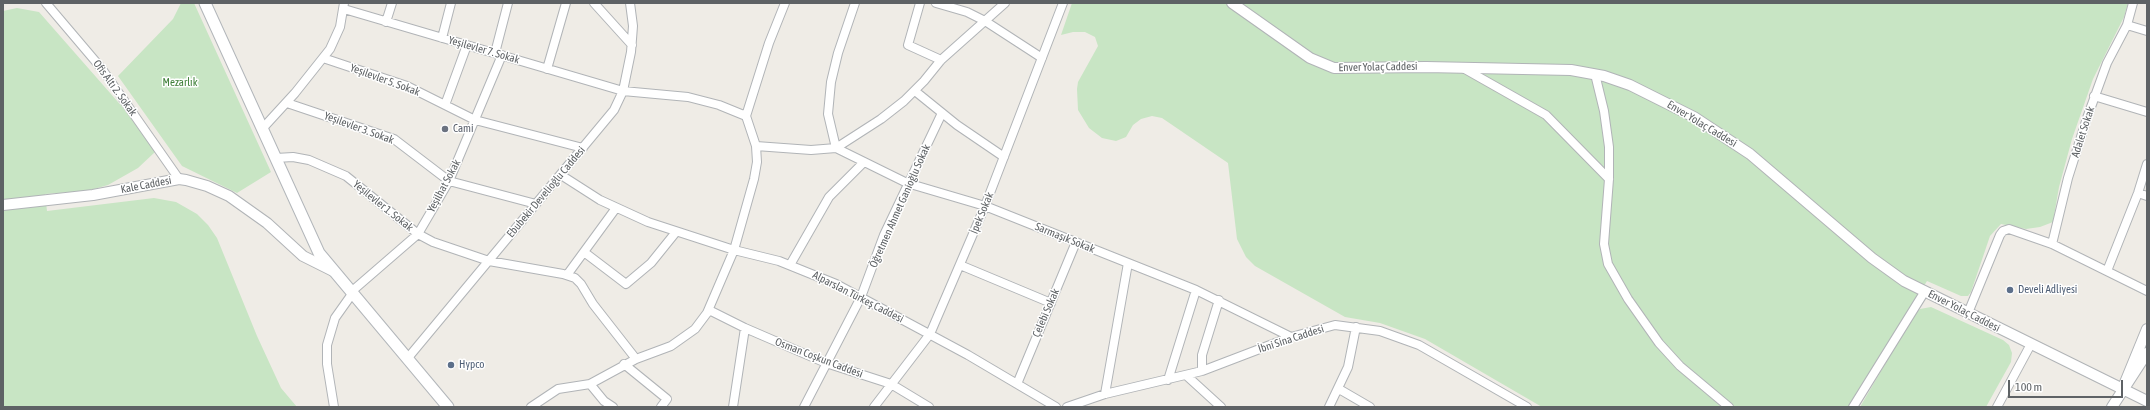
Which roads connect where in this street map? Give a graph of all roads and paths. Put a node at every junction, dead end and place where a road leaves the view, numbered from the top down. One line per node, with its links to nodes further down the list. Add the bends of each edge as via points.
1 (46, 3): 51 (street, Ofis Altı 2. Sokak, via 102,69)
2 (205, 3): 41 (main road)
3 (392, 3): 19 (street)
4 (451, 3): 22 (street)
5 (508, 3): 25 (street, Yeşilhat Sokak)
6 (566, 3): 29 (street)
7 (594, 3): 23 (street)
8 (630, 3): 23 (street, Ebubekir Develioğlu Caddesi)
9 (786, 3): 39 (street, via 769,43)
10 (855, 3): 44 (street, via 838,52 831,82 828,114)
11 (920, 3): 28 (street, via 908,45)
12 (936, 3): 18 (street, via 967,12)
13 (1005, 3): 18 (street)
14 (1232, 3): 30 (street, Enver Yolaç Caddesi, via 1310,58 1334,68)
15 (2134, 3): 20 (street, Adalet Sokak)
16 (1060, 4): 27 (street, İpek Sokak)
17 (344, 6): 19 (street, Yeşilevler 7. Sokak); 26 (street, via 337,36)
18 (985, 21): 27 (street); 28 (street)
19 (386, 22): 22 (street, Yeşilevler 7. Sokak)
20 (2127, 25): 21 (street); 34 (street, Adalet Sokak, via 2107,63)
21 (2147, 31)
22 (442, 38): 24 (street, Yeşilevler 7. Sokak)
23 (632, 44): 32 (street, Ebubekir Develioğlu Caddesi)
24 (467, 45): 25 (street, Yeşilevler 7. Sokak); 36 (street)
25 (499, 54): 29 (street, Yeşilevler 7. Sokak); 40 (street, Yeşilhat Sokak)
26 (323, 58): 35 (street); 36 (street, Yeşilevler 5. Sokak, via 407,86)
27 (1042, 58): 45 (street, İpek Sokak)
28 (941, 60): 33 (street)
29 (547, 68): 32 (street, Yeşilevler 7. Sokak)
30 (1462, 68): 31 (street, Enver Yolaç Caddesi, via 1571,70); 50 (street, via 1546,115)
31 (1595, 74): 50 (street, via 1607,129); 74 (street, Enver Yolaç Caddesi, via 1624,83 1662,100 1729,139 1770,169 1891,273)
32 (623, 91): 39 (street, Yeşilevler 7. Sokak, via 688,97 719,105); 43 (street, Ebubekir Develioğlu Caddesi, via 614,110)
33 (915, 91): 38 (street); 44 (street, via 887,115)
34 (2094, 96): 37 (street); 63 (street, Adalet Sokak, via 2068,178)
35 (287, 103): 41 (street); 52 (street, Yeşilevler 3. Sokak, via 394,139)
36 (445, 105): 40 (street, Yeşilevler 5. Sokak)
37 (2147, 112)
38 (942, 113): 45 (street); 53 (street, Öğretmen Ahmet Ganioğlu Sokak)
39 (746, 116): 42 (street)
40 (475, 120): 43 (street, Yeşilevler 5. Sokak); 52 (street, Yeşilhat Sokak)
41 (262, 128): 46 (main road)
42 (756, 146): 44 (street, via 811,150); 64 (street, via 754,179)
43 (583, 148): 49 (street, Ebubekir Develioğlu Caddesi)
44 (836, 148): 47 (street, Sarmaşık Sokak)
45 (1004, 157): 58 (street, İpek Sokak)
46 (276, 158): 61 (street, Yeşilevler 1. Sokak, via 293,157 309,160 346,176); 71 (main road, via 319,253)
47 (864, 162): 53 (street, Sarmaşık Sokak); 68 (street, via 829,197)
48 (2147, 164): 54 (street)
49 (561, 175): 56 (street, Ebubekir Develioğlu Caddesi); 59 (street, Alparslan Türkeş Caddesi)
50 (1609, 178): 118 (street, via 1604,244 1610,270 1639,317 1670,356)
51 (179, 179): 57 (street, Kale Caddesi, via 93,195); 71 (street, Kale Caddesi, via 207,186 229,196 267,223 303,256)
52 (450, 181): 56 (street, Yeşilevler 3. Sokak); 61 (street, Yeşilhat Sokak)
53 (907, 183): 58 (street, Sarmaşık Sokak); 77 (street, Öğretmen Ahmet Ganioğlu Sokak)
54 (2138, 193): 55 (street); 70 (street)
55 (2147, 196)
56 (536, 204): 66 (street, Ebubekir Develioğlu Caddesi)
57 (3, 205)
58 (985, 206): 62 (street, Sarmaşık Sokak); 69 (street, İpek Sokak)
59 (616, 208): 60 (street, Alparslan Türkeş Caddesi); 65 (street)
60 (676, 232): 64 (street, Alparslan Türkeş Caddesi); 65 (street, via 651,263 626,284)
61 (418, 234): 66 (street, Yeşilevler 1. Sokak, via 433,242); 76 (street, Yeşilhat Sokak)
62 (1076, 242): 67 (street, Sarmaşık Sokak); 79 (street, Çelebi Sokak)
63 (2052, 244): 70 (street); 81 (street, via 2012,229 2003,231)
64 (734, 250): 68 (street, Alparslan Türkeş Caddesi); 80 (street)
65 (584, 252): 72 (street)
66 (489, 261): 72 (street, Yeşilevler 1. Sokak); 89 (street, Ebubekir Develioğlu Caddesi)
67 (1128, 263): 73 (street, Sarmaşık Sokak); 101 (street)
68 (790, 265): 77 (street, Alparslan Türkeş Caddesi)
69 (960, 265): 79 (street); 85 (street, İpek Sokak)
70 (2107, 271): 75 (street)
71 (334, 272): 76 (main road)
72 (567, 275): 90 (street, via 581,284 593,304)
73 (1196, 290): 78 (street, Sarmaşık Sokak); 95 (street)
74 (1925, 291): 81 (street, Enver Yolaç Caddesi); 119 (street)
75 (2147, 291)
76 (352, 293): 89 (main road); 103 (street, Yeşilhat Sokak, via 335,318 327,345 327,364)
77 (861, 297): 85 (street, Alparslan Türkeş Caddesi); 91 (street, Öğretmen Ahmet Ganioğlu Sokak)
78 (1219, 300): 86 (street, Sarmaşık Sokak); 93 (street, via 1202,355)
79 (1050, 303): 98 (street, Çelebi Sokak)
80 (709, 310): 83 (street, Osman Coşkun Caddesi); 90 (street, via 695,329 680,341)
81 (1968, 313): 87 (street, Enver Yolaç Caddesi)
82 (1356, 326): 86 (street, İbni Sina Caddesi, via 1335,325); 99 (street, via 1352,354); 117 (street, İbni Sina Caddesi, via 1391,334 1419,345)
83 (745, 328): 91 (street, Osman Coşkun Caddesi); 108 (street)
84 (2147, 329): 100 (street)
85 (930, 334): 97 (street, İpek Sokak); 98 (street, Alparslan Türkeş Caddesi)
86 (1290, 337): 93 (street, İbni Sina Caddesi)
87 (2031, 344): 100 (street, Enver Yolaç Caddesi); 120 (street)
88 (2147, 353): 100 (street)
89 (407, 359): 104 (main road)
90 (636, 359): 92 (street)
91 (826, 363): 97 (street, Osman Coşkun Caddesi); 109 (street, Öğretmen Ahmet Ganioğlu Sokak)
92 (624, 364): 96 (street); 107 (street, via 667,399)
93 (1202, 371): 94 (street, İbni Sina Caddesi)
94 (1187, 376): 95 (street, İbni Sina Caddesi); 114 (street)
95 (1168, 380): 101 (street, İbni Sina Caddesi)
96 (590, 384): 105 (street, via 558,389); 106 (street, via 604,401)
97 (891, 384): 110 (street, İpek Sokak); 111 (street, Osman Coşkun Caddesi)
98 (1017, 384): 112 (street, Alparslan Türkeş Caddesi)
99 (1338, 390): 115 (street); 116 (street)
100 (2122, 390): 102 (street, Enver Yolaç Caddesi); 121 (street)
101 (1105, 394): 113 (street, İbni Sina Caddesi)
102 (2147, 401)
103 (334, 407)
104 (447, 407)
105 (530, 407)
106 (613, 407)
107 (661, 407)
108 (733, 407)
109 (804, 407)
110 (874, 407)
111 (929, 407)
112 (1056, 407)
113 (1067, 407)
114 (1219, 407)
115 (1329, 407)
116 (1370, 407)
117 (1527, 407)
118 (1729, 407)
119 (1852, 407)
120 (1997, 407)
121 (2112, 407)

